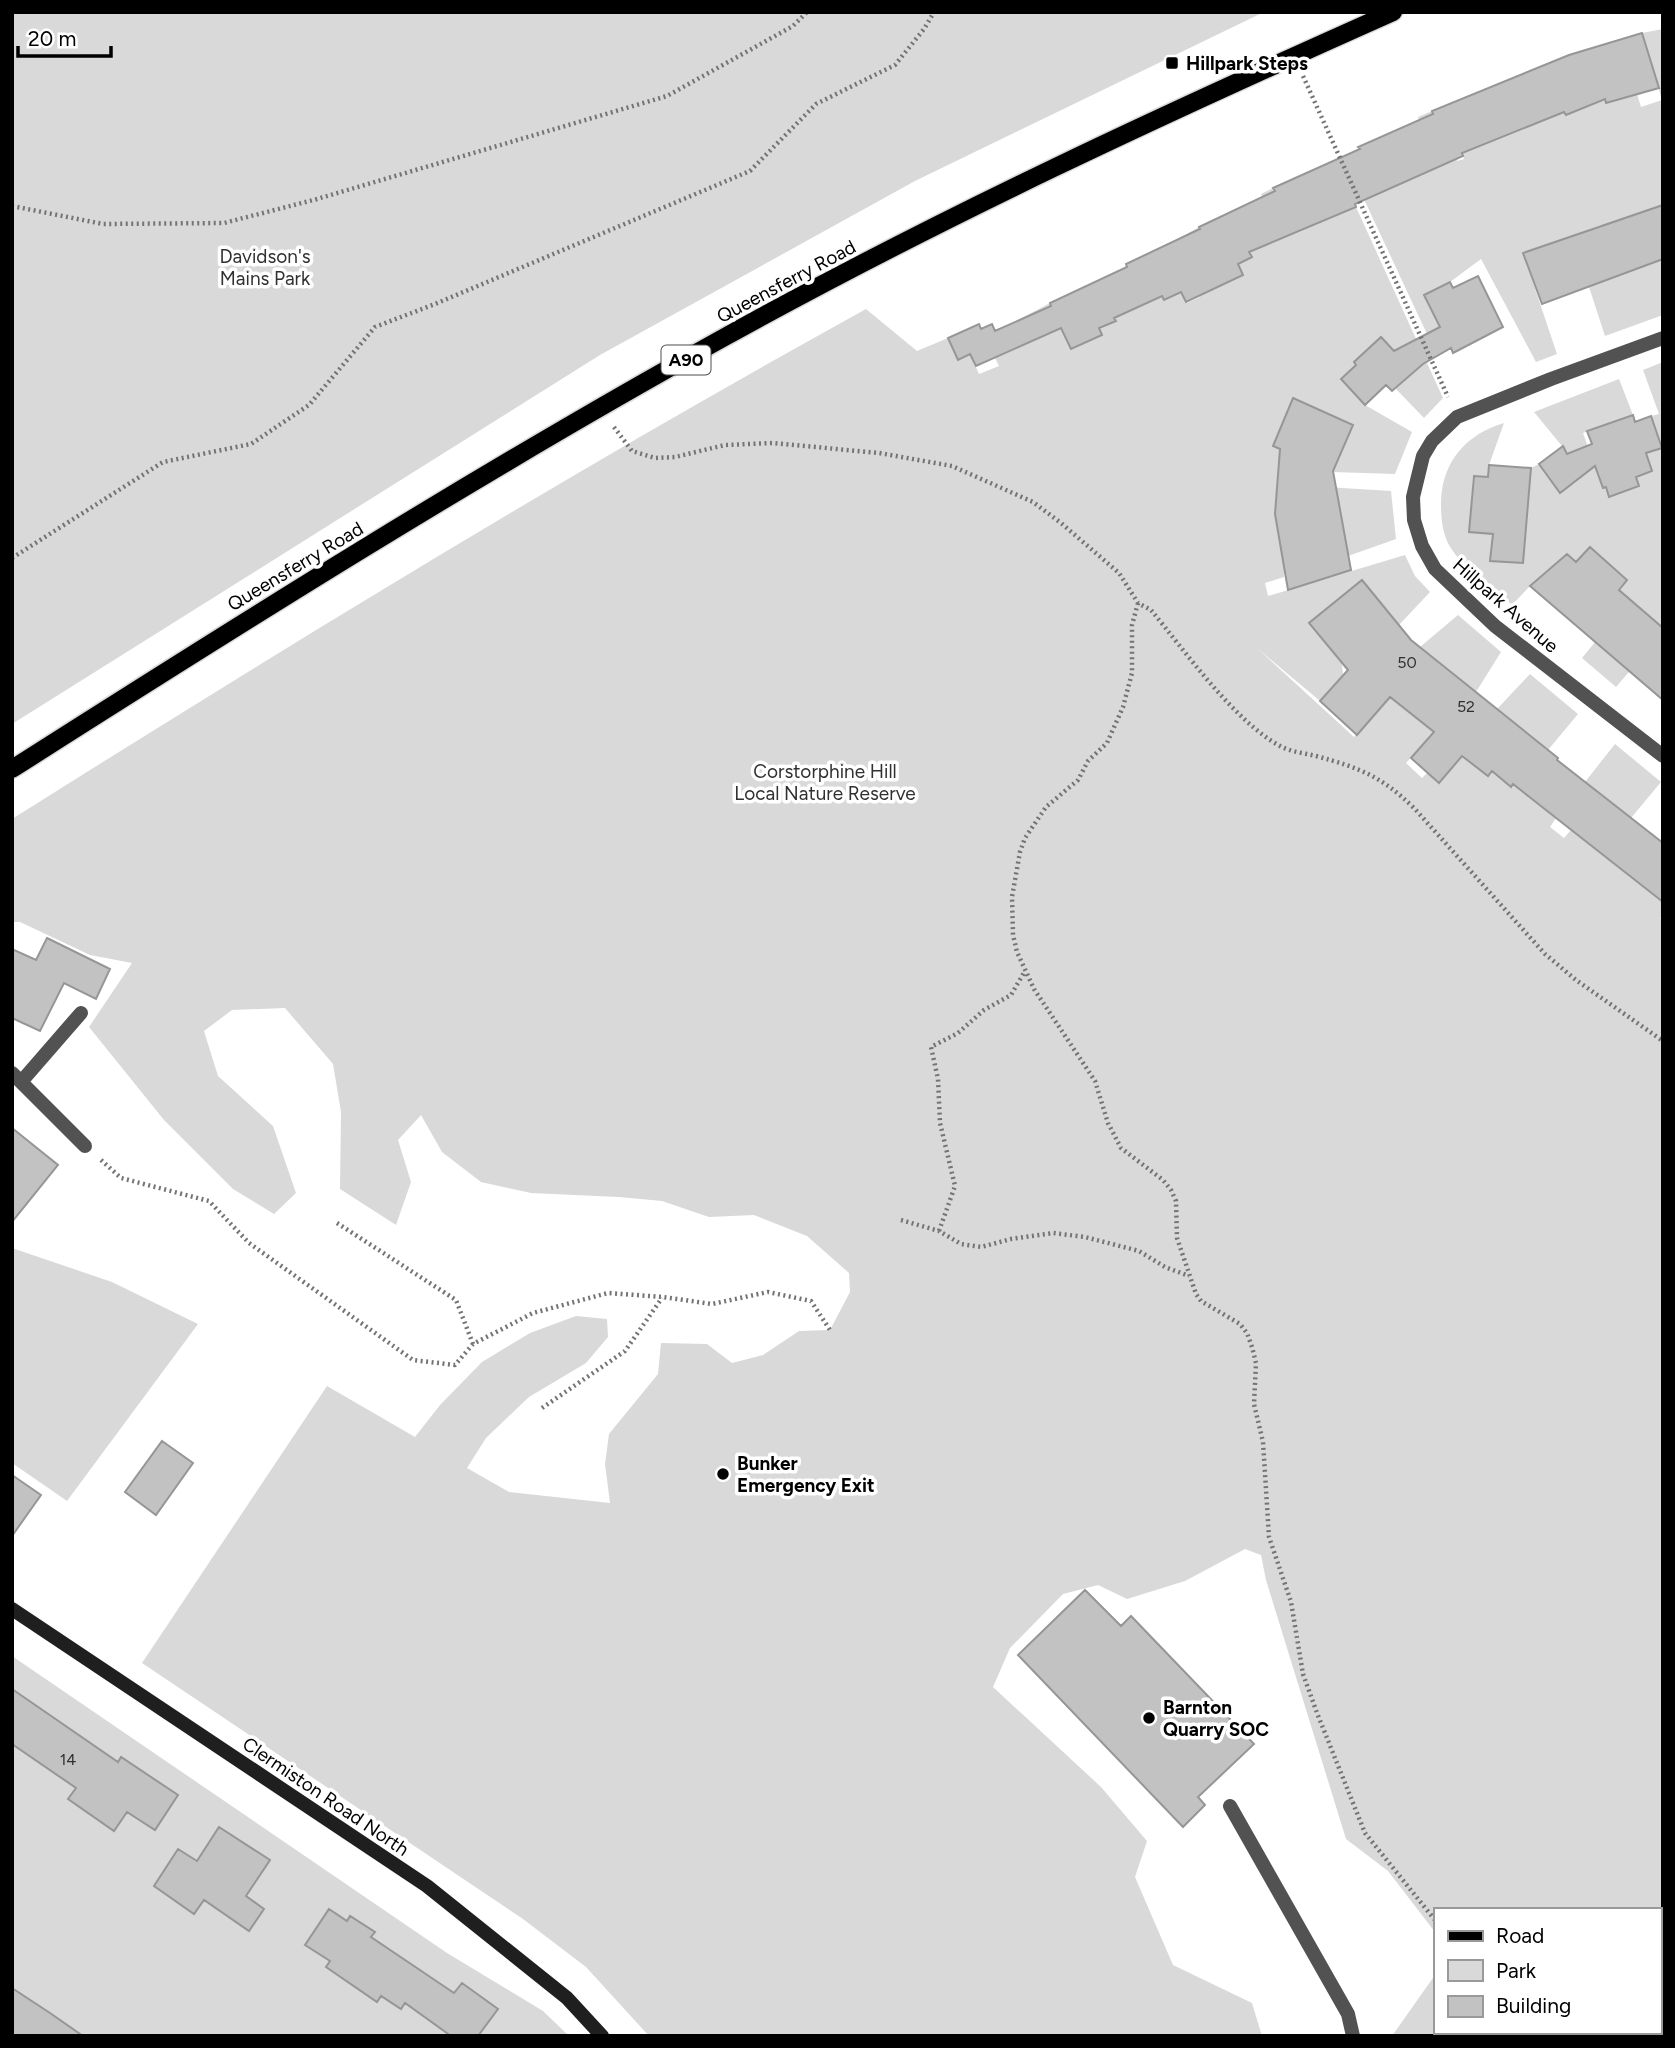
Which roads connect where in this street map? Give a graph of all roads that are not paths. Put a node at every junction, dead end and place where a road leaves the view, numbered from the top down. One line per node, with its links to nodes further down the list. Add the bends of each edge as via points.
1 (1393, 12): 4 (main road, Queensferry Road / A90, via 984,201 723,338 288,593)
2 (1663, 338): 3 (street, Hillpark Avenue, via 1457,416 1432,441 1414,484 1414,520 1435,569 1495,625)
3 (1663, 756)
4 (12, 769)
5 (81, 1013): 6 (street)
6 (17, 1077): 7 (street)
7 (85, 1146)
8 (12, 1609): 10 (street, Clermiston Road North, via 427,1886 567,1998)
9 (1230, 1807): 11 (street, via 1348,2014)
10 (602, 2036)
11 (1353, 2036)

